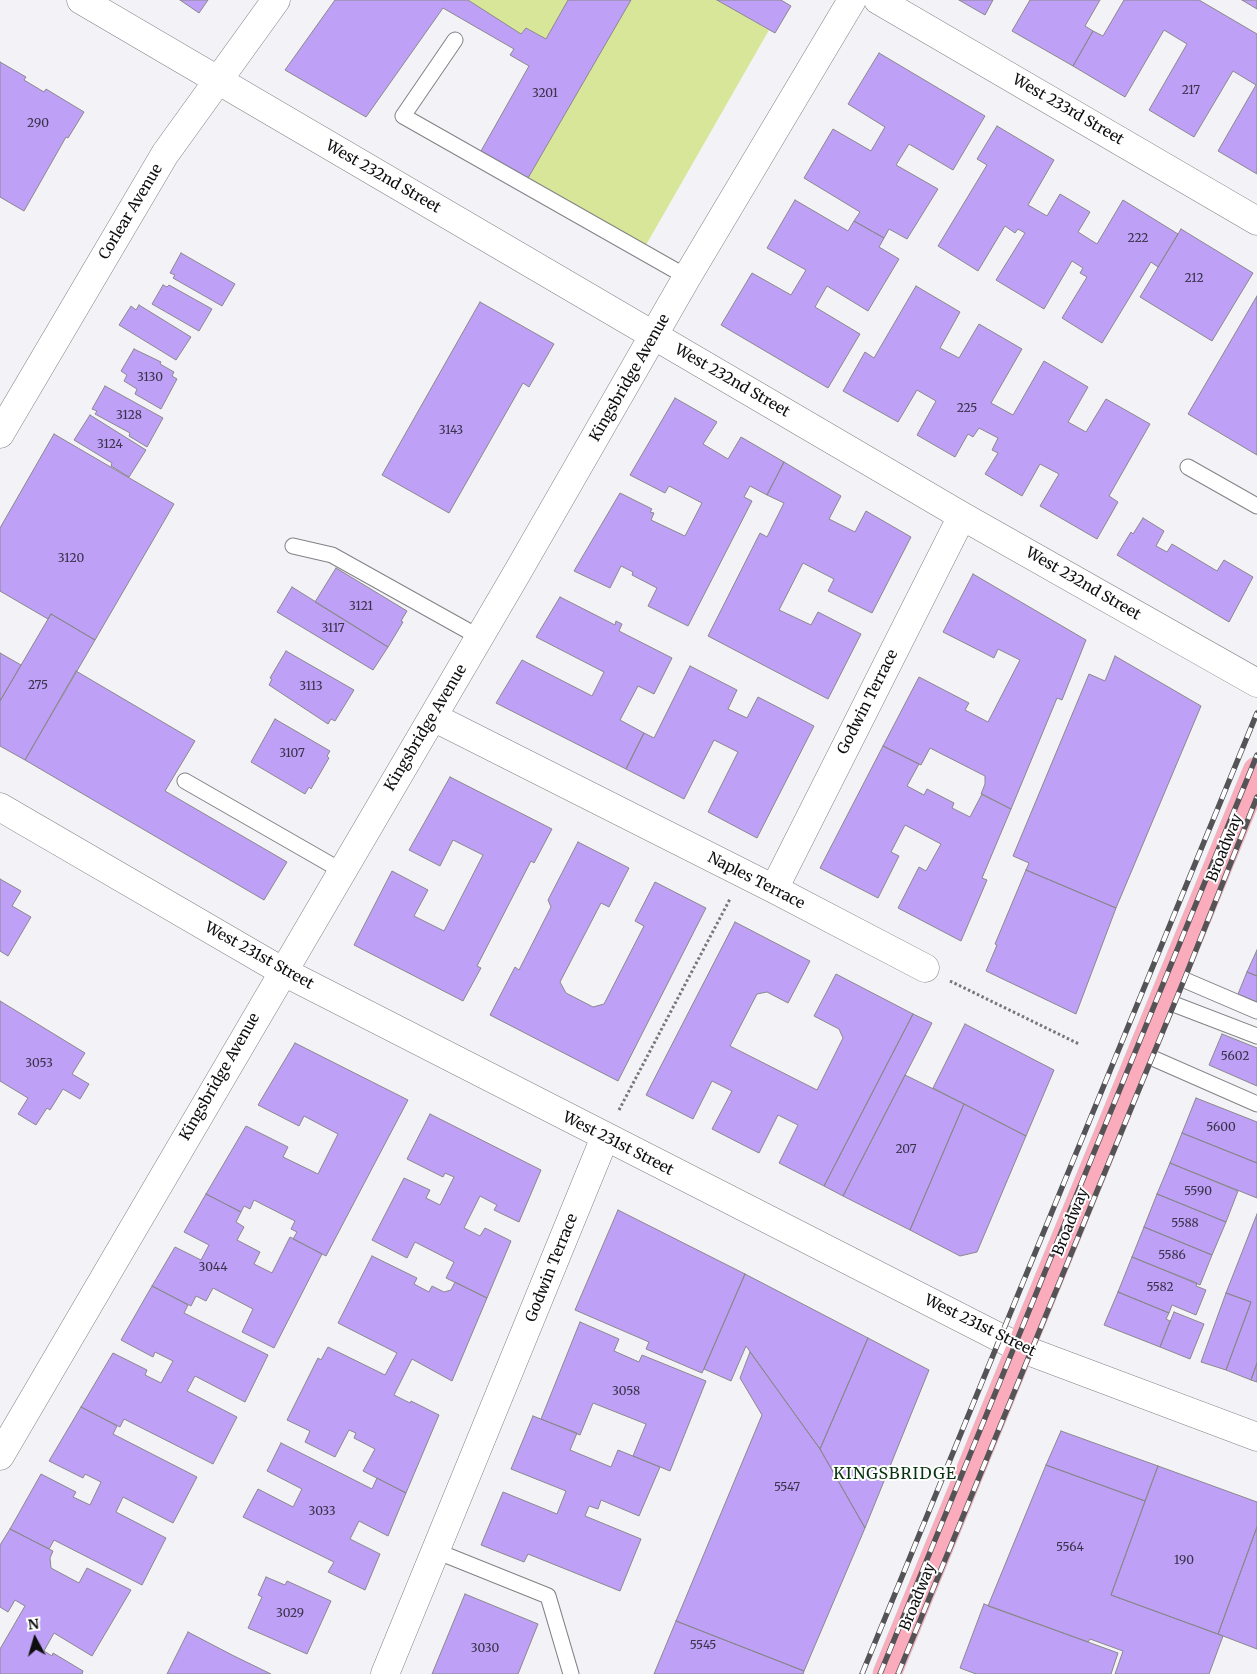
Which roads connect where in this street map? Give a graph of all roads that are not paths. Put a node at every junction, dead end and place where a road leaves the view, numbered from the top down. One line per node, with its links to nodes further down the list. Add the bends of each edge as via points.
1 (80, 0): 6 (street, West 232nd Street)
2 (276, 0): 6 (street, Corlear Avenue)
3 (852, 0): 8 (street, Kingsbridge Avenue)
4 (878, 0): 7 (street, West 233rd Street)
5 (455, 40): 8 (lane, via 403,116)
6 (218, 81): 9 (street, West 232nd Street); 10 (street, Corlear Avenue, via 165,154)
7 (1257, 221)
8 (687, 277): 9 (street, Kingsbridge Avenue)
9 (655, 336): 13 (street, West 232nd Street); 15 (street, Kingsbridge Avenue)
10 (0, 434)
11 (1188, 466): 12 (lane)
12 (1257, 506)
13 (962, 516): 16 (street, West 232nd Street); 22 (street, Godwin Terrace)
14 (293, 546): 15 (lane, via 332,555)
15 (480, 637): 17 (street, Kingsbridge Avenue)
16 (1257, 683)
17 (433, 717): 21 (street, Kingsbridge Avenue); 22 (street, Naples Terrace)
18 (1257, 771): 25 (main road, Broadway)
19 (185, 781): 21 (lane)
20 (0, 807): 24 (street, West 231st Street)
21 (342, 871): 24 (street, Kingsbridge Avenue)
22 (774, 889): 23 (street, Naples Terrace)
23 (925, 968)
24 (282, 971): 30 (street, West 231st Street); 33 (street, Kingsbridge Avenue)
25 (1168, 988): 26 (lane); 27 (lane); 28 (main road, Broadway)
26 (1257, 1011)
27 (1257, 1036)
28 (1141, 1053): 29 (lane); 31 (main road, Broadway)
29 (1257, 1104)
30 (605, 1138): 31 (street, West 231st Street); 34 (street, Godwin Terrace)
31 (1020, 1348): 32 (street, West 231st Street); 37 (main road, Broadway)
32 (1257, 1437)
33 (0, 1456)
34 (436, 1551): 35 (street, Godwin Terrace); 36 (lane, via 548,1596)
35 (385, 1674)
36 (570, 1674)
37 (887, 1674)

